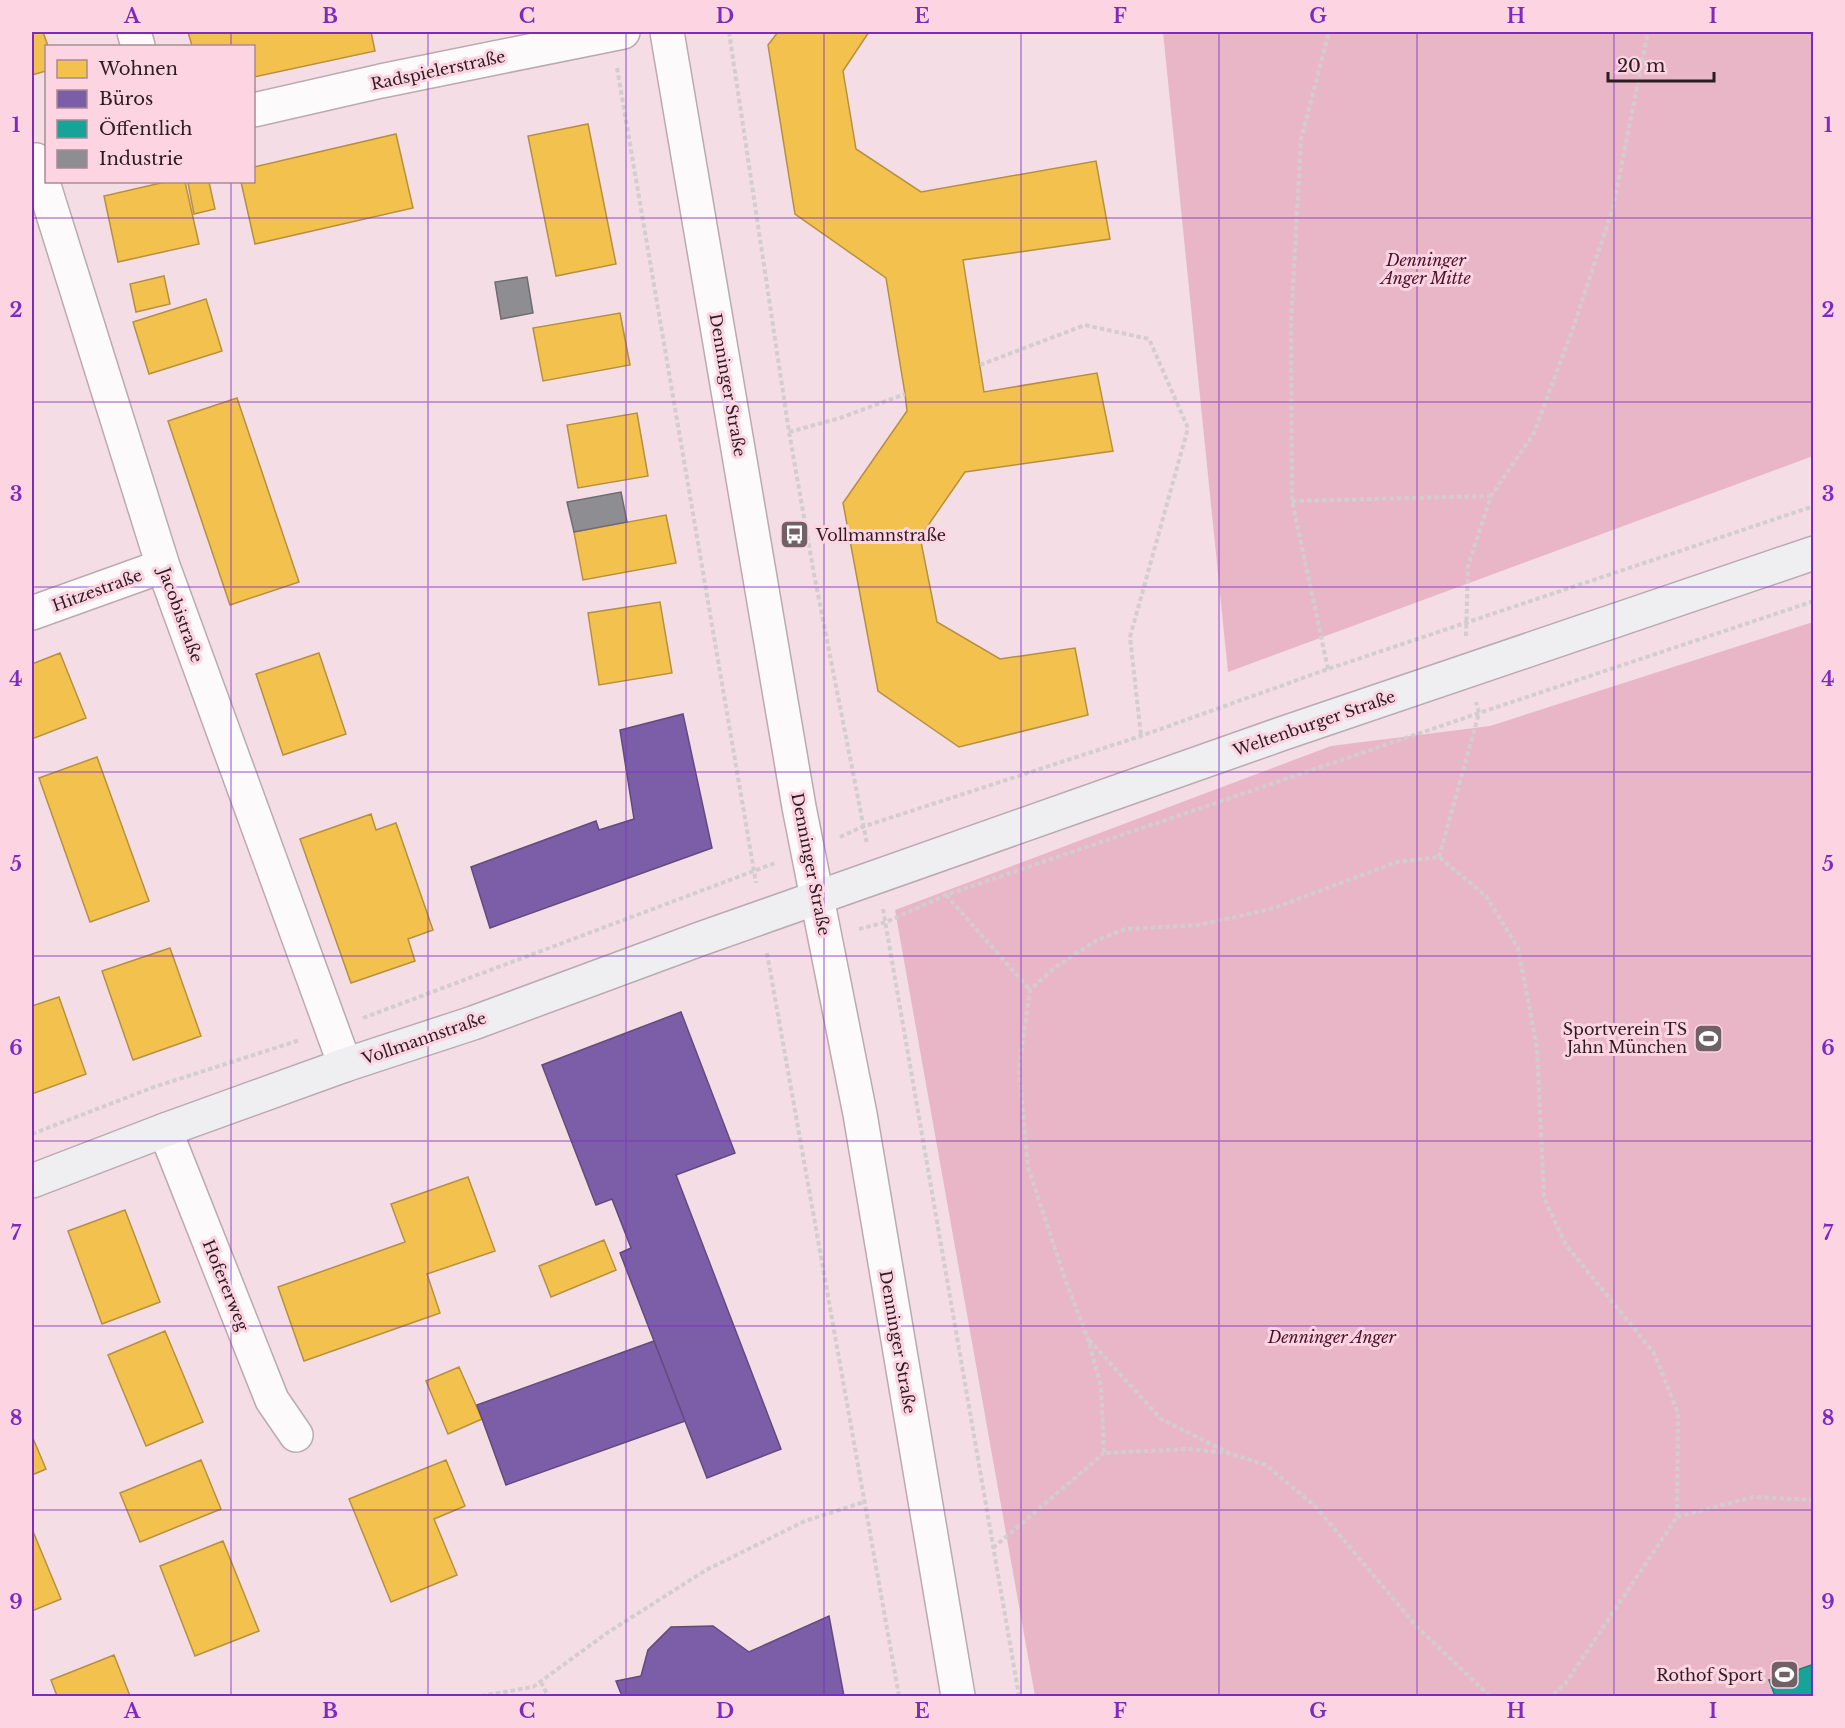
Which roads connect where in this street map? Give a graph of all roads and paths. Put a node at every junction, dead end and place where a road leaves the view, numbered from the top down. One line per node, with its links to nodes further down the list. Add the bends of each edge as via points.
1 (667, 32): 27 (street, Denninger Straße)
2 (729, 32): 12 (path)
3 (1329, 32): 14 (path, via 1300,139 1290,323)
4 (1647, 32): 13 (path, via 1613,208 1572,331 1534,433)
5 (617, 33): 6 (street, Radspielerstraße); 30 (path, via 753,871)
6 (255, 110)
7 (38, 160): 9 (street, Jacobistraße)
8 (45, 183): 17 (street, Jacobistraße)
9 (45, 183)
10 (980, 365): 24 (path, via 1085,325 1149,339 1188,428 1130,637)
11 (905, 394): 12 (path)
12 (789, 432): 24 (path, via 812,574 862,827)
13 (1491, 496): 14 (path); 20 (path, via 1467,566)
14 (1292, 501): 21 (path)
15 (1814, 506): 20 (path)
16 (1814, 553): 22 (main road, Weltenburger Straße)
17 (163, 566): 19 (street, Hitzestraße); 30 (street, Jacobistraße)
18 (1814, 601): 23 (path)
19 (32, 614)
20 (1466, 624): 21 (path)
21 (1328, 669): 24 (path)
22 (1466, 671): 23 (path); 27 (main road, Weltenburger Straße)
23 (1479, 713): 25 (path); 26 (path)
24 (1140, 736)
25 (1439, 857): 29 (path, via 1397,862 1271,909 1199,924 1125,929 1097,940 1054,968); 41 (path, via 1486,896 1518,948 1537,1048 1544,1198 1566,1245 1654,1353 1678,1413)
26 (946, 895): 29 (path); 42 (path, via 886,922)
27 (817, 897): 31 (main road, Vollmannstraße, via 473,1023); 47 (street, Denninger Straße, via 860,1114)
28 (767, 954): 40 (path)
29 (1030, 990): 35 (path, via 1019,1068 1028,1167)
30 (332, 1029): 31 (street, Jacobistraße); 33 (path, via 154,1088)
31 (345, 1065): 32 (main road, Vollmannstraße)
32 (165, 1130): 34 (main road, Vollmannstraße); 36 (street, Hofererweg, via 272,1400)
33 (32, 1134)
34 (32, 1181)
35 (1088, 1339): 37 (path, via 1101,1386); 38 (path, via 1161,1419)
36 (296, 1435)
37 (1104, 1453): 38 (path, via 1188,1449); 42 (path)
38 (1228, 1453): 49 (path, via 1266,1465 1314,1506 1418,1628)
39 (1814, 1500): 41 (path, via 1753,1497)
40 (864, 1502): 43 (path, via 805,1521 706,1570 607,1633); 46 (path)
41 (1677, 1517): 50 (path, via 1565,1684)
42 (993, 1548): 48 (path)
43 (541, 1682): 44 (path, via 533,1688); 45 (path)
44 (481, 1696)
45 (548, 1696)
46 (899, 1696)
47 (958, 1696)
48 (1019, 1696)
49 (1490, 1696)
50 (1552, 1696)

